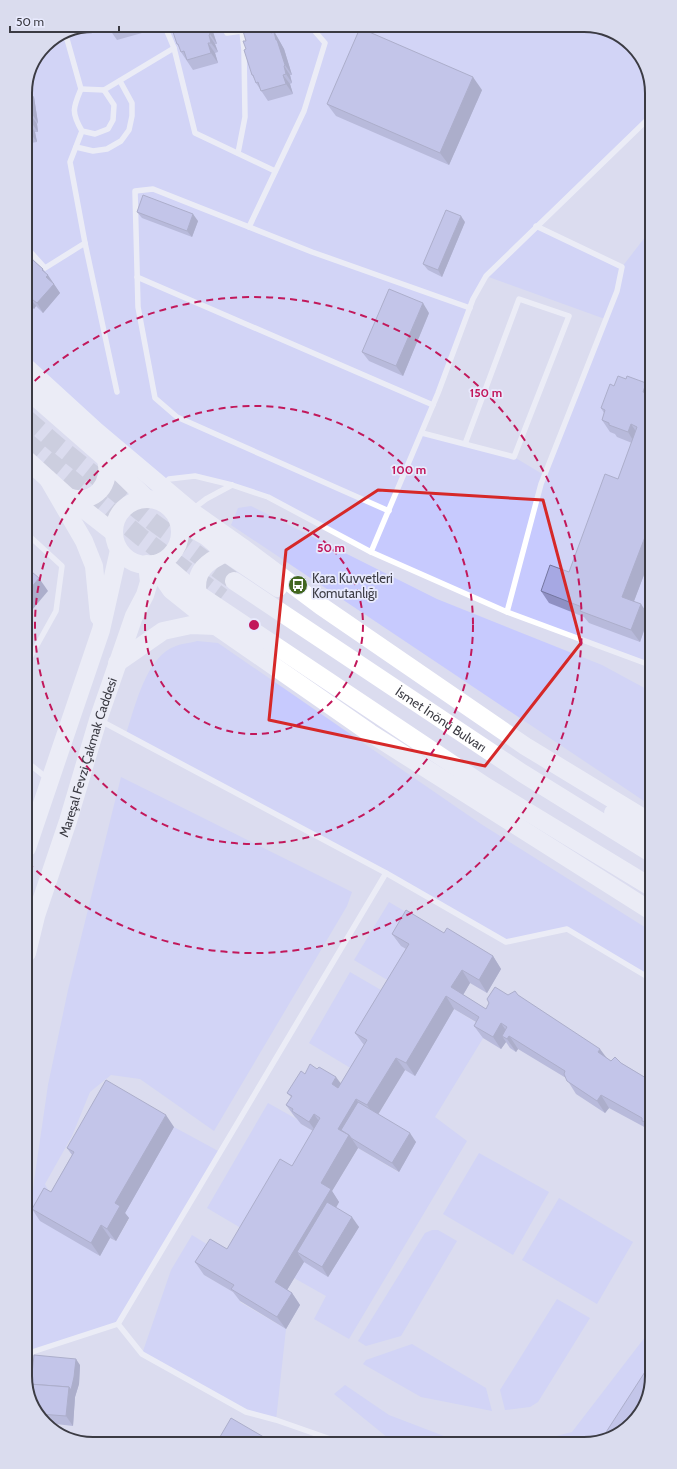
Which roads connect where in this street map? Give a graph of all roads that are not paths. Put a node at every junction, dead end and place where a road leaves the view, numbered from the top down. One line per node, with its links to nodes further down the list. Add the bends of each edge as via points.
1 (167, 32): 5 (lane)
2 (242, 32): 12 (lane, via 245,117)
3 (315, 32): 13 (lane, via 325,43 304,110)
4 (67, 38): 7 (lane)
5 (174, 48): 6 (lane); 12 (lane, via 195,133)
6 (120, 81): 8 (lane); 11 (lane, via 132,104 129,130 121,141 107,149 92,151)
7 (81, 89): 8 (lane); 10 (lane, via 74,104 75,118)
8 (104, 90): 10 (lane, via 114,105 114,120 108,128 95,134)
9 (645, 123): 14 (lane)
10 (82, 131): 11 (lane)
11 (76, 146): 16 (lane, via 70,162)
12 (238, 153): 13 (lane)
13 (275, 171): 15 (lane)
14 (536, 226): 19 (lane, via 486,276); 44 (lane, via 622,267 616,291 541,484)
15 (249, 227): 18 (lane, via 153,189 135,191); 19 (lane)
16 (85, 243): 17 (lane, via 45,268); 21 (lane)
17 (32, 254)
18 (137, 277): 23 (lane); 33 (lane, via 138,307 155,398 177,417)
19 (470, 308): 23 (lane)
20 (32, 372): 31 (main road, via 96,431)
21 (117, 392)
22 (32, 394): 26 (main road)
23 (433, 405): 24 (lane)
24 (422, 433): 25 (lane); 33 (lane)
25 (464, 444): 25 (lane, via 514,457 569,316 519,299)
26 (106, 459): 31 (main road); 32 (main road, via 108,468 100,491 82,500)
27 (32, 464): 29 (main road)
28 (32, 476): 29 (main road)
29 (48, 479): 32 (main road); 46 (main road, via 84,541 94,566)
30 (232, 485): 31 (lane, via 195,476 169,479); 34 (lane); 38 (lane, via 268,497)
31 (153, 495): 34 (main road); 35 (main road, via 128,505 120,513)
32 (68, 497): 35 (main road)
33 (389, 511): 38 (lane)
34 (182, 516): 39 (main road); 40 (main road, via 180,540 176,549 170,556); 53 (main road, via 242,546 321,606 480,715)
35 (114, 533): 37 (main road)
36 (32, 538): 47 (lane, via 62,566 56,612)
37 (119, 550): 40 (main road, via 130,560 141,564); 46 (main road, Mareşal Fevzi Çakmak Caddesi)
38 (371, 552): 44 (lane)
39 (226, 553): 42 (main road, via 214,558 204,567 198,576); 55 (main road, via 406,678)
40 (154, 563): 42 (main road); 45 (main road, via 172,590); 49 (main road, Mareşal Fevzi Çakmak Caddesi, via 145,595 134,616)
41 (234, 581): 56 (main road, İsmet İnönü Bulvarı, via 522,773)
42 (198, 594): 57 (main road, via 485,786)
43 (222, 597): 57 (main road, İsmet İnönü Bulvarı, via 501,784)
44 (507, 612): 48 (lane)
45 (216, 626): 49 (main road, via 191,625 163,631); 60 (main road, via 370,732)
46 (101, 630): 52 (main road, Mareşal Fevzi Çakmak Caddesi)
47 (32, 654)
48 (645, 662)
49 (117, 663): 50 (main road, Mareşal Fevzi Çakmak Caddesi)
50 (98, 720): 58 (lane); 61 (main road, Mareşal Fevzi Çakmak Caddesi)
51 (32, 766): 52 (lane)
52 (50, 780): 54 (main road, Mareşal Fevzi Çakmak Caddesi)
53 (645, 819)
54 (32, 833)
55 (645, 835)
56 (645, 850)
57 (609, 861): 59 (main road)
58 (386, 873): 62 (lane, via 506,942 566,928); 63 (lane)
59 (645, 883)
60 (645, 907)
61 (32, 934)
62 (645, 975)
63 (118, 1324): 64 (lane); 65 (lane, via 142,1354 246,1412)
64 (32, 1353)
65 (325, 1437)

